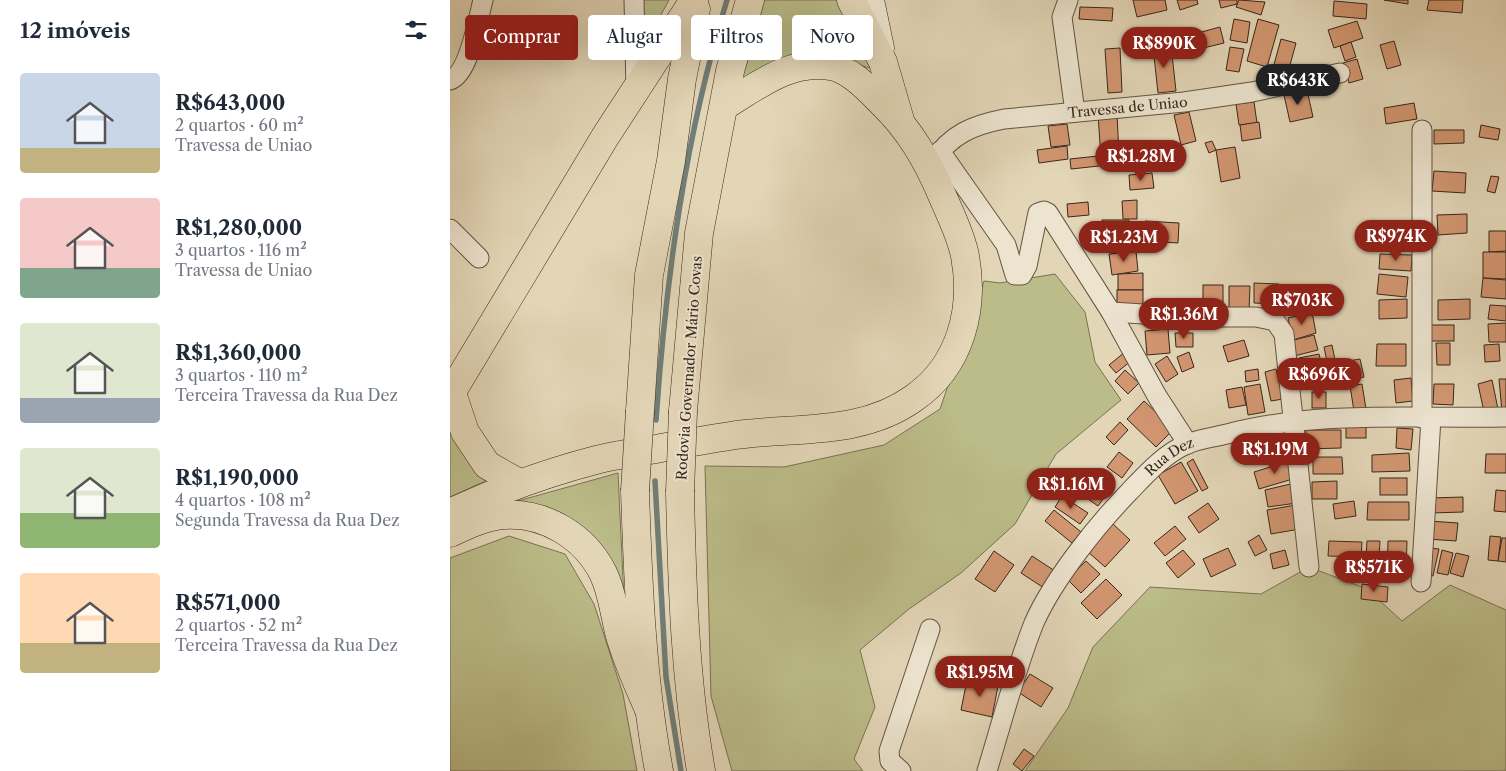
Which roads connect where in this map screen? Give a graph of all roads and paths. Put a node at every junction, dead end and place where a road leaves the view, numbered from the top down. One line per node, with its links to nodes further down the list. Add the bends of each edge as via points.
1 (483, 0): 10 (street, via 465,64)
2 (634, 0): 11 (street)
3 (695, 0): 11 (main road); 31 (main road, bridge, via 671,161 648,275 635,491)
4 (750, 0): 12 (main road, Rodovia Governador Mário Covas, via 730,71)
5 (851, 0): 8 (main road)
6 (870, 0): 8 (street)
7 (1068, 0): 13 (street, via 1062,17)
8 (883, 62): 14 (main road)
9 (1340, 74): 13 (street, Travessa de Uniao, via 1184,102)
10 (453, 79)
11 (636, 92): 20 (main road, via 605,137)
12 (724, 106): 14 (main road, via 780,73 800,66 831,66 858,82); 33 (main road, Rodovia Governador Mário Covas, bridge, via 699,233 683,411 680,492 682,604)
13 (1075, 112): 16 (street, Travessa de Uniao, via 980,124 959,134)
14 (900, 121): 16 (main road)
15 (1422, 130): 22 (street)
16 (935, 159): 19 (street, via 1006,245 1015,275 1022,275 1028,266 1035,221 1040,212 1048,213); 25 (main road, via 965,256 968,303 958,345 949,362 933,383 914,399 865,422 713,439 597,459)
17 (450, 229): 18 (street)
18 (479, 258)
19 (1111, 312): 23 (street, via 1256,317 1275,321 1284,334); 24 (street, via 1157,396)
20 (451, 394): 25 (main road, via 464,432 487,465)
21 (1506, 417): 22 (street, Rua Dez)
22 (1427, 418): 23 (street, Rua Dez, via 1372,416); 29 (street)
23 (1292, 421): 24 (street, Rua Dez); 28 (street)
24 (1188, 444): 35 (street, Rua Dez, via 1151,470 1112,509 1057,582 1032,631)
25 (519, 483): 26 (main road)
26 (450, 513)
27 (450, 533): 31 (main road, via 492,517 515,515 553,525 582,542 604,574 629,662)
28 (1309, 567)
29 (1421, 582)
30 (930, 629): 34 (street, via 889,751 890,761)
31 (649, 710): 32 (main road)
32 (659, 771)
33 (701, 771)
34 (901, 771)
35 (987, 771)

